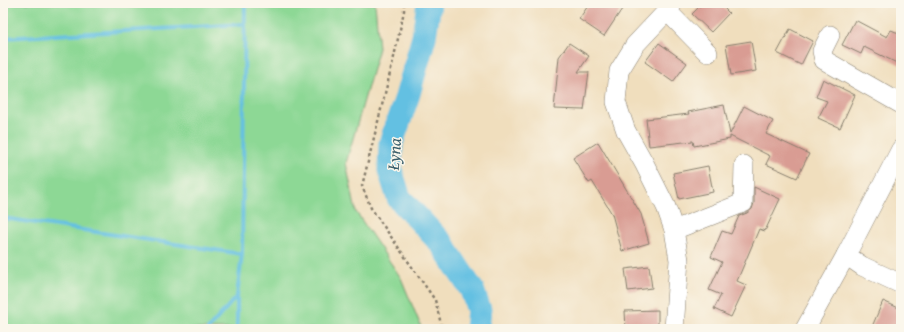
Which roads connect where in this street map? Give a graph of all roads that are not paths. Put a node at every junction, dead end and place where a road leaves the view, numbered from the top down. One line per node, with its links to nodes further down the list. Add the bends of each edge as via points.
1 (670, 7): 3 (street); 7 (street, via 635,45 619,71 616,102 626,131 666,208)
2 (830, 36): 4 (street, via 822,51 824,60)
3 (708, 53)
4 (901, 104)
5 (901, 149): 8 (street)
6 (744, 166): 7 (street, via 742,203)
7 (674, 230): 10 (street, via 679,260)
8 (846, 255): 9 (street, via 862,266); 11 (street)
9 (901, 284)
10 (674, 329)
11 (805, 329)

